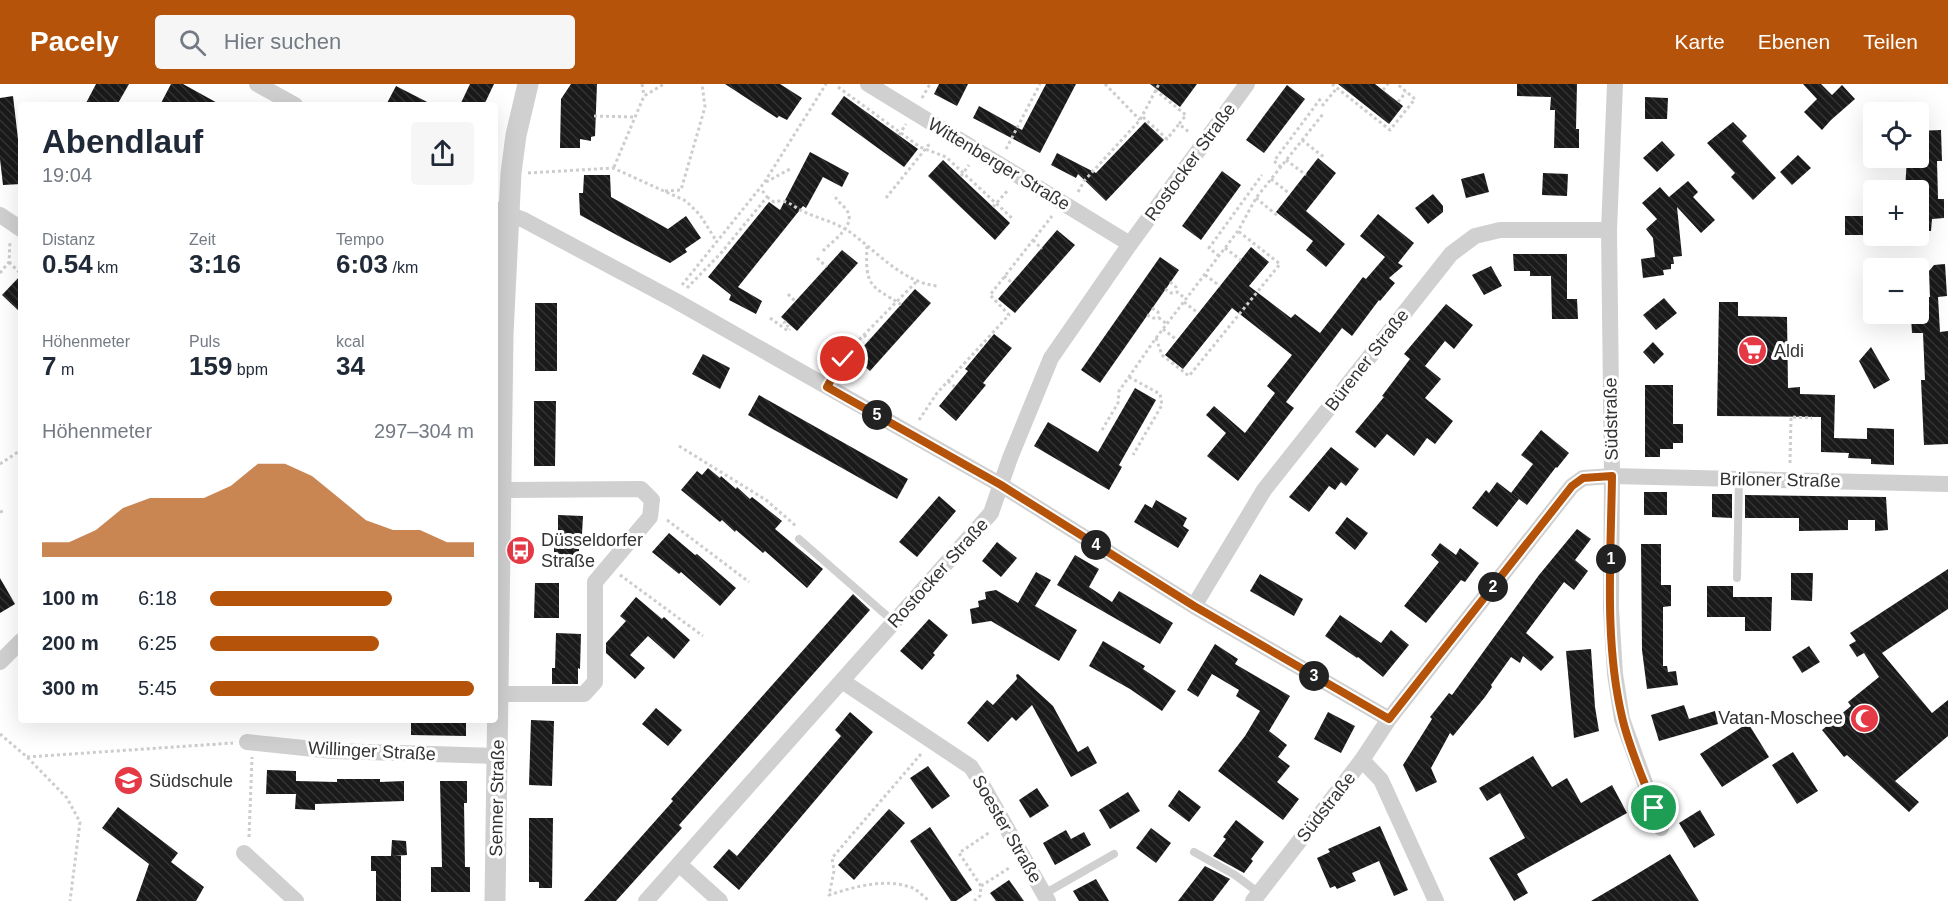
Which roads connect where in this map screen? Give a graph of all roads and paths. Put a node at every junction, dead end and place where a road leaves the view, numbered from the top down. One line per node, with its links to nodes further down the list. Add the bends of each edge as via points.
1 (257, 84): 25 (street)
2 (528, 84): 61 (street, Senner Straße)
3 (642, 84): 23 (path)
4 (664, 84): 23 (path)
5 (698, 84): 15 (path)
6 (826, 84): 50 (path)
7 (868, 84): 35 (street, Wittenberger Straße)
8 (1105, 84): 33 (path)
9 (1158, 84): 20 (path)
10 (1247, 84): 37 (street, Rostocker Straße)
11 (1332, 84): 19 (path)
12 (1388, 84): 21 (path)
13 (1396, 84): 22 (path)
14 (1615, 84): 66 (street, Südstraße)
15 (703, 85): 52 (path, via 705,107 681,190)
16 (1040, 85): 18 (path); 29 (path)
17 (837, 87): 38 (path)
18 (1044, 88)
19 (1337, 88): 22 (path, via 1390,130 1415,99); 27 (path)
20 (1155, 90): 33 (path); 34 (path, via 1186,115)
21 (1383, 90)
22 (1406, 92): 26 (path)
23 (644, 96): 31 (path)
24 (1321, 98): 42 (path, via 1274,161)
25 (290, 102)
26 (1398, 102)
27 (1322, 106)
28 (1323, 114): 36 (path)
29 (1024, 115): 32 (path); 41 (path)
30 (594, 116): 31 (path)
31 (634, 117): 43 (path)
32 (1028, 118)
33 (1141, 118): 34 (path, via 1167,140); 59 (path)
34 (1179, 124): 37 (path)
35 (941, 129): 38 (path); 41 (street, Wittenberger Straße)
36 (1302, 140): 39 (path); 40 (path)
37 (1204, 143): 70 (street, Rostocker Straße)
38 (925, 149): 56 (path); 58 (path, via 946,157)
39 (1325, 158)
40 (1286, 160): 42 (path); 47 (path)
41 (999, 164): 48 (street, Wittenberger Straße)
42 (1281, 167): 49 (path)
43 (613, 168): 45 (path); 52 (path)
44 (790, 170): 50 (path)
45 (526, 173)
46 (1262, 175): 76 (path, via 1209,248)
47 (1306, 175)
48 (1020, 177): 58 (path); 59 (street, Wittenberger Straße)
49 (1271, 179): 54 (path); 57 (path)
50 (764, 183): 51 (path)
51 (760, 188): 55 (path); 69 (path)
52 (663, 191): 69 (path, via 686,201)
53 (834, 194): 65 (path, via 850,218)
54 (1290, 194)
55 (766, 197): 65 (path, via 774,202 786,201); 75 (path)
56 (886, 198)
57 (1256, 198): 62 (path); 67 (path)
58 (996, 204): 60 (path); 63 (path)
59 (1066, 205): 68 (path); 70 (street, Wittenberger Straße)
60 (993, 207)
61 (501, 211): 109 (street, Senner Straße); 118 (street, via 676,301)
62 (1279, 217)
63 (1014, 220)
64 (11, 222): 80 (path)
65 (845, 229): 71 (path); 74 (path)
66 (1609, 230): 127 (street, Südstraße); 138 (street, Bürener Straße, via 1500,230 1475,236 1451,254 1264,490)
67 (1238, 231): 72 (path); 111 (path, via 1280,264 1189,376 1162,355)
68 (1033, 240): 73 (path); 86 (path)
69 (717, 242): 87 (path)
70 (1130, 244): 131 (street, Rostocker Straße, via 1052,358)
71 (867, 246): 88 (path); 99 (path, via 867,278 875,289)
72 (1225, 248): 76 (path); 79 (path)
73 (1042, 249)
74 (823, 251)
75 (721, 253): 77 (path); 91 (path)
76 (1219, 256): 85 (path)
77 (725, 257)
78 (817, 258): 81 (path)
79 (1241, 260)
80 (9, 262): 83 (path); 84 (path)
81 (827, 267)
82 (1202, 268): 85 (path)
83 (18, 271)
84 (0, 273)
85 (1206, 273): 93 (path); 97 (path)
86 (1004, 276): 89 (path); 117 (path, via 990,295 1009,315)
87 (686, 280)
88 (917, 281): 92 (path); 99 (path)
89 (1011, 282)
90 (1170, 282): 95 (path)
91 (691, 283)
92 (937, 286)
93 (1220, 286)
94 (1165, 290): 95 (path)
95 (1177, 292): 97 (path)
96 (788, 294): 98 (path)
97 (1185, 300): 102 (path); 107 (path)
98 (795, 301)
99 (897, 302): 100 (path); 110 (path)
100 (902, 305)
101 (1152, 308): 105 (path)
102 (1198, 313)
103 (1147, 315): 105 (path)
104 (770, 318): 106 (path, via 788,331)
105 (1159, 318): 107 (path)
106 (786, 321)
107 (1167, 324): 108 (path)
108 (1163, 329): 111 (path); 113 (path)
109 (499, 334): 132 (street, Senner Straße)
110 (864, 335): 112 (path); 114 (path)
111 (1156, 338): 116 (path)
112 (869, 340)
113 (1177, 340)
114 (843, 359): 115 (path, via 860,371); 118 (path)
115 (859, 362)
116 (1129, 377): 121 (path); 125 (path, via 1160,394 1162,405)
117 (948, 381): 119 (path); 122 (path)
118 (827, 387): 122 (street)
119 (955, 387)
120 (1812, 418): 129 (path, via 1791,417)
121 (1102, 430)
122 (909, 433): 131 (street)
123 (680, 446): 134 (path, via 766,500)
124 (18, 452): 126 (path)
125 (1133, 455)
126 (0, 464)
127 (1612, 476): 128 (street, Briloner Straße); 145 (street, Südstraße, via 1583,478 1572,486); 154 (street, via 1611,609 1615,674 1622,718)
128 (1739, 479): 129 (street, Briloner Straße); 136 (lane)
129 (1789, 480): 130 (street, Briloner Straße)
130 (1948, 484)
131 (1001, 485): 138 (street); 139 (street, Rostocker Straße, via 991,513)
132 (501, 490): 133 (street, via 641,489 652,500); 144 (street, Senner Straße)
133 (651, 517): 135 (street); 137 (path, via 668,520)
134 (799, 534): 139 (lane)
135 (607, 567): 140 (path); 144 (street, via 595,582 595,682 584,694)
136 (1737, 578)
137 (749, 582)
138 (1194, 606): 145 (street)
139 (894, 622): 143 (street, Rostocker Straße)
140 (703, 636)
141 (18, 644): 142 (street)
142 (0, 662)
143 (842, 681): 148 (street, Soester Straße); 159 (street, Rostocker Straße)
144 (498, 694)
145 (1389, 719): 152 (street, Südstraße)
146 (498, 723): 150 (street, Senner Straße)
147 (0, 734): 151 (path)
148 (932, 741): 153 (street, Soester Straße, via 971,767); 168 (path, via 832,858 834,871 829,895 888,883 912,887)
149 (247, 742): 150 (street, Willinger Straße, via 333,751); 151 (path); 156 (path, via 253,758 250,834)
150 (497, 756): 165 (street, Senner Straße)
151 (27, 757): 163 (path, via 67,798 80,822)
152 (1362, 760): 162 (street, Südstraße); 170 (street, via 1381,780)
153 (1004, 823): 158 (street, Soester Straße); 160 (path, via 959,853)
154 (1661, 828)
155 (1194, 852): 162 (lane, via 1235,875)
156 (244, 853): 164 (street)
157 (1114, 854): 161 (lane)
158 (1023, 858): 160 (path); 161 (street, Soester Straße)
159 (679, 864): 166 (street, Rostocker Straße); 167 (street)
160 (981, 886): 169 (path, via 980,896)
161 (1046, 897)
162 (1256, 897)
163 (70, 901)
164 (297, 901)
165 (495, 901)
166 (646, 901)
167 (720, 901)
168 (929, 901)
169 (974, 901)
170 (1436, 901)

